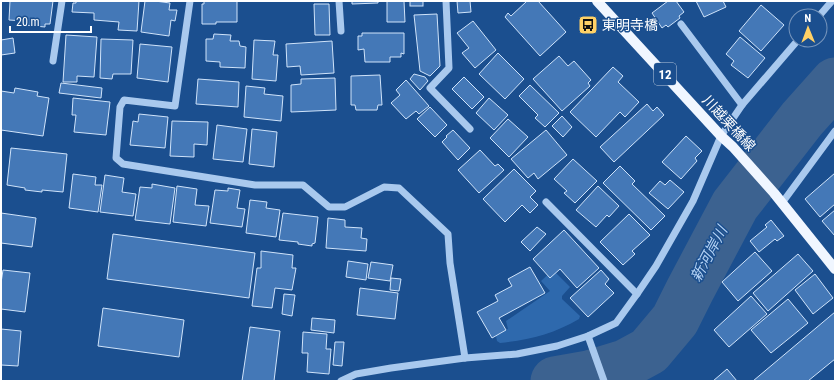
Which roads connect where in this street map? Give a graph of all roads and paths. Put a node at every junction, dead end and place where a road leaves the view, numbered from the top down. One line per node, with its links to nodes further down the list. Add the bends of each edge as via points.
1 (62, 1): 9 (street)
2 (190, 1): 19 (street, via 174,106 124,100 120,107 116,158 123,164 255,185 303,186 329,207 345,207 384,187 399,188 448,234)
3 (339, 1): 7 (street)
4 (446, 1): 11 (street, via 449,68 430,88)
5 (597, 1): 13 (main road, 川越栗橋線 / 12)
6 (681, 24): 10 (street)
7 (341, 31)
8 (791, 48): 10 (street)
9 (53, 61)
10 (742, 105): 13 (street)
11 (470, 129)
12 (835, 131): 15 (street)
13 (721, 136): 15 (main road, 川越栗橋線 / 12); 17 (street, via 693,201)
14 (546, 202): 17 (street)
15 (782, 203): 16 (main road, 川越栗橋線 / 12)
16 (835, 269)
17 (637, 294): 18 (street, via 616,323)
18 (588, 336): 19 (street, via 557,346 517,354); 21 (street)
19 (465, 358): 20 (street, via 356,374)
20 (341, 381)
21 (604, 381)

